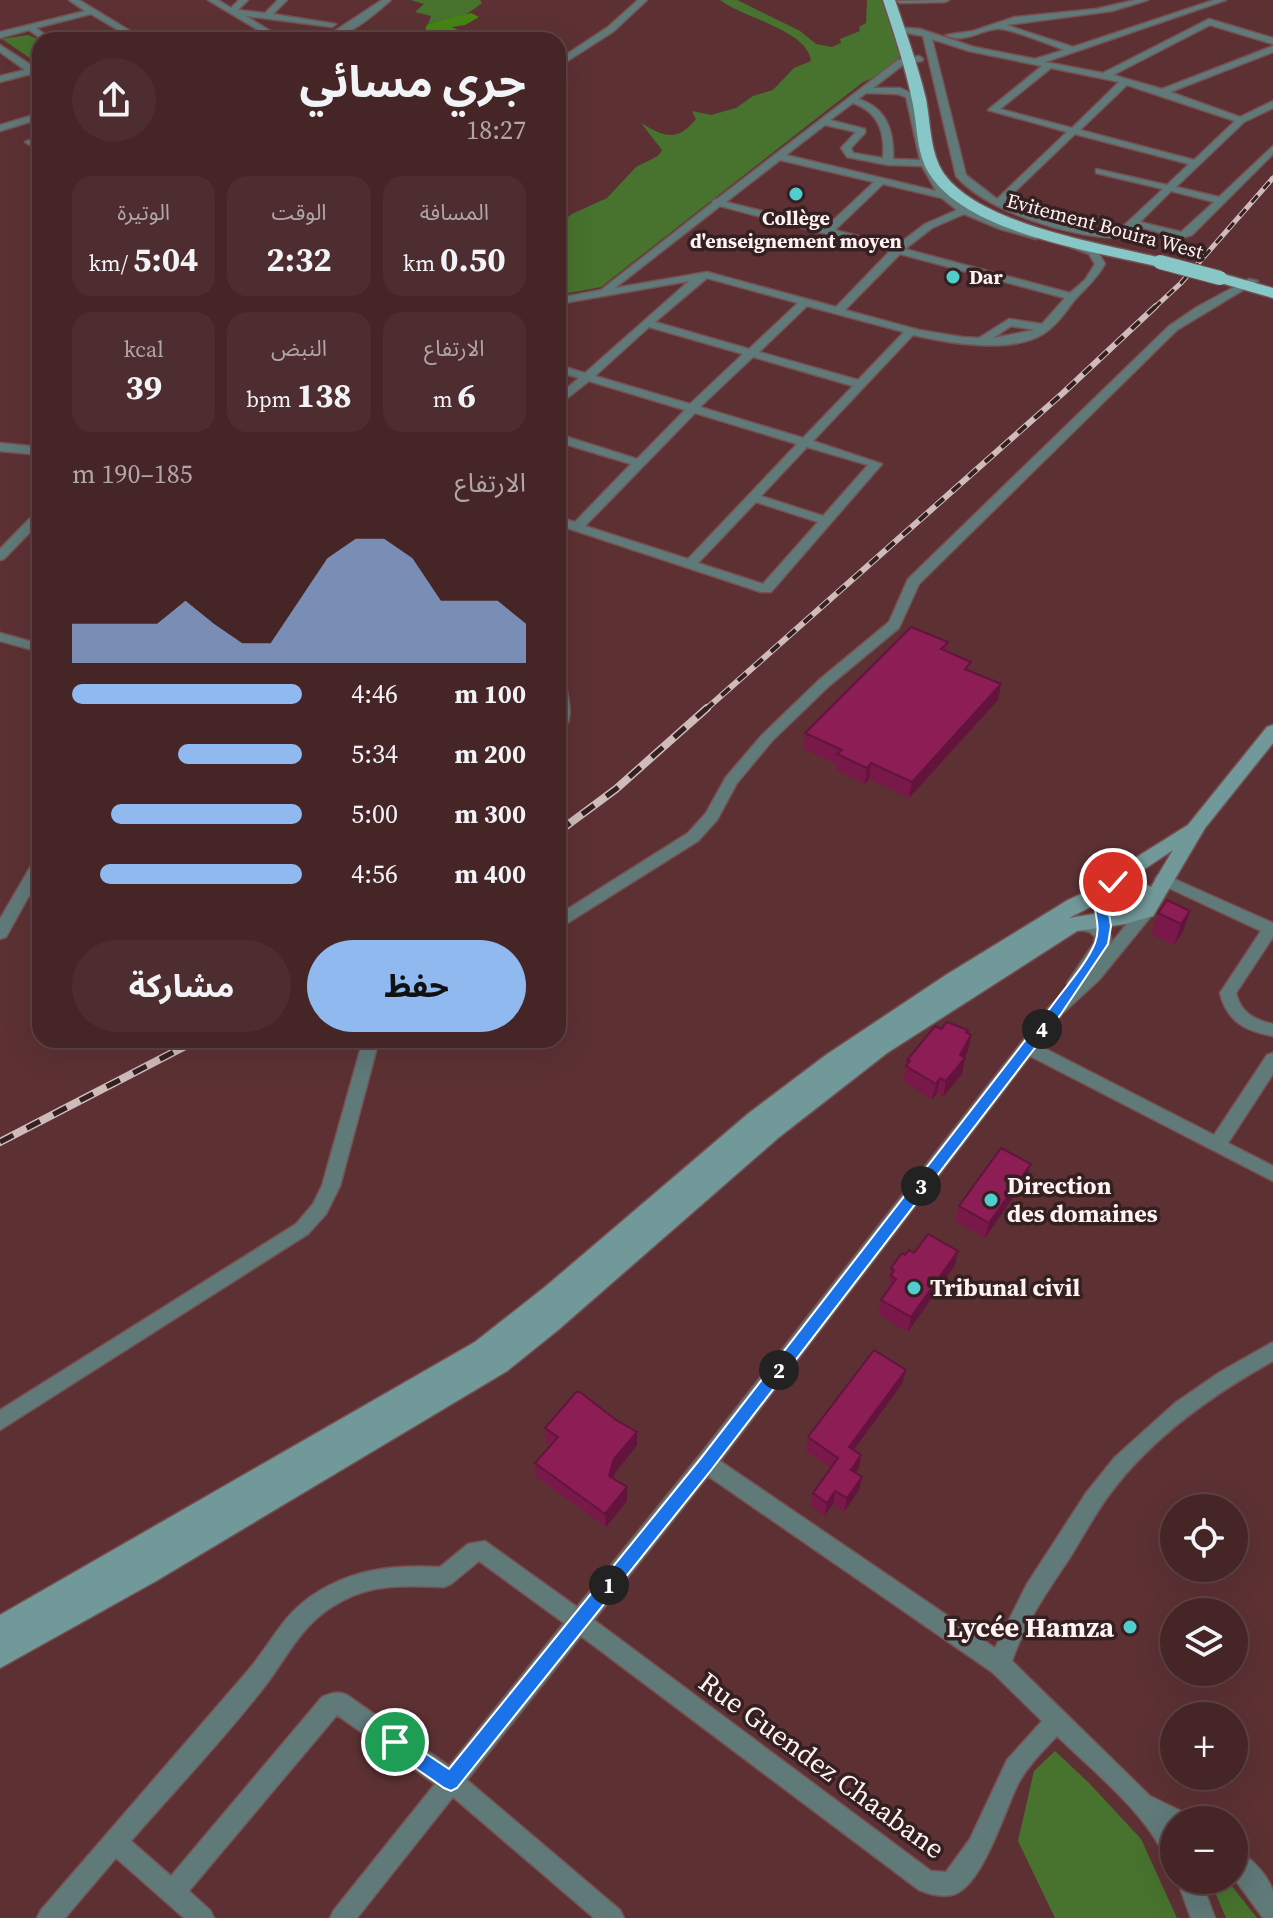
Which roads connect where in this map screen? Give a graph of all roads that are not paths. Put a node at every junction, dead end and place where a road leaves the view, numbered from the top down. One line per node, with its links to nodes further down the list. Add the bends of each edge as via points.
1 (73, 0): 12 (street)
2 (212, 0): 13 (street)
3 (244, 0): 13 (street)
4 (283, 0): 15 (street)
5 (387, 0): 25 (street)
6 (643, 0): 32 (street)
7 (889, 0): 26 (highway, Evitement Bouira West)
8 (900, 0): 9 (street); 26 (highway, Evitement Bouira West)
9 (945, 0)
10 (1144, 0): 14 (street)
11 (1222, 0): 20 (street)
12 (93, 11): 21 (street); 23 (street)
13 (232, 12): 15 (street); 24 (street)
14 (1094, 12): 16 (street); 19 (street)
15 (267, 16): 18 (street)
16 (1117, 19)
17 (1129, 23): 20 (street)
18 (332, 24)
19 (997, 25): 26 (street, via 961,37); 30 (street)
20 (1142, 27): 30 (street)
21 (32, 29): 22 (street); 27 (street)
22 (37, 32)
23 (128, 32)
24 (267, 32)
25 (341, 32)
26 (914, 32): 33 (street); 35 (highway, Evitement Bouira West); 61 (street, via 961,176)
27 (0, 35)
28 (1273, 41): 38 (street, via 1209,22)
29 (0, 48): 36 (street)
30 (1071, 49): 33 (street)
31 (1273, 49): 42 (street)
32 (566, 59)
33 (1037, 61): 34 (street)
34 (1050, 64): 38 (street); 49 (street, via 993,110)
35 (916, 65): 41 (street, via 894,68); 66 (highway, Evitement Bouira West, via 932,165 946,188 994,217); 67 (highway, Evitement Bouira West, via 944,163 970,197 1021,219)
36 (32, 69)
37 (32, 73): 39 (street)
38 (1105, 76): 40 (street)
39 (0, 79)
40 (1125, 82): 42 (street); 49 (street)
41 (863, 90): 43 (street); 53 (street, via 910,96)
42 (1162, 92): 46 (street)
43 (850, 99): 47 (street); 52 (street, via 882,115)
44 (1273, 104): 46 (street)
45 (32, 118): 48 (street)
46 (1241, 120): 54 (street)
47 (822, 121): 51 (street); 52 (street, via 862,131 846,148 847,154)
48 (0, 128)
49 (1075, 131): 54 (street); 61 (street)
50 (1273, 149): 59 (street)
51 (777, 156): 56 (street); 60 (street)
52 (888, 162): 53 (street)
53 (925, 163): 58 (street)
54 (1195, 163): 57 (street)
55 (1099, 171): 57 (street)
56 (881, 181): 58 (street); 64 (street)
57 (1170, 187): 59 (street); 63 (street)
58 (942, 195): 62 (street)
59 (1219, 200): 63 (street, via 1182,235)
60 (716, 202): 64 (street); 71 (street)
61 (998, 203): 63 (street, via 1109,235 1120,235)
62 (964, 211): 65 (street, via 940,218); 66 (street, via 992,225)
63 (1133, 223)
64 (828, 231): 65 (street)
65 (899, 250): 73 (street); 76 (street)
66 (1098, 250): 67 (highway, Evitement Bouira West); 73 (street, via 1097,271)
67 (1162, 259): 69 (highway, Evitement Bouira West, bridge)
68 (701, 276): 71 (street); 75 (street); 77 (street)
69 (1250, 283): 70 (highway); 72 (highway); 108 (street, via 1173,328 913,582 894,625 767,738 731,780 705,826)
70 (1273, 287)
71 (606, 290): 74 (street)
72 (1273, 293)
73 (1072, 297): 78 (street)
74 (566, 299)
75 (806, 301): 76 (street); 81 (street)
76 (839, 310): 79 (street)
77 (647, 323): 81 (street); 83 (street)
78 (1044, 328): 80 (street, via 1014,340); 80 (street, via 1009,322)
79 (912, 330): 80 (street); 84 (street)
80 (980, 342)
81 (751, 352): 84 (street); 86 (street)
82 (566, 370): 83 (street)
83 (586, 376): 85 (street); 86 (street)
84 (858, 384): 88 (street)
85 (566, 395)
86 (693, 408): 88 (street); 91 (street)
87 (566, 440): 91 (street)
88 (804, 442): 92 (street); 93 (street, via 876,464)
89 (0, 447): 90 (street)
90 (32, 450)
91 (639, 463): 96 (street)
92 (753, 497): 93 (street); 99 (street)
93 (826, 521): 99 (street, via 766,589)
94 (32, 523): 98 (street)
95 (566, 524): 96 (street)
96 (577, 527): 99 (street)
97 (32, 538): 100 (street)
98 (0, 556)
99 (690, 564)
100 (0, 570)
101 (0, 637): 102 (street)
102 (32, 646)
103 (1271, 739): 104 (main road)
104 (1198, 824): 106 (main road); 107 (main road)
105 (32, 877): 110 (street)
106 (1163, 879): 107 (main road); 109 (street)
107 (1117, 908): 111 (street, via 1102,944); 111 (street, via 1093,976); 122 (main road, via 1075,905 938,989 756,1120 538,1310 483,1350); 123 (main road, via 1072,924 911,1024 770,1132 498,1363)
108 (566, 918)
109 (1271, 930): 112 (street, via 1228,993 1239,1017)
110 (0, 933)
111 (1056, 1010): 114 (street)
112 (1273, 1030)
113 (369, 1048): 119 (street, via 331,1186 302,1229)
114 (1028, 1048): 116 (street); 120 (street)
115 (1273, 1060): 116 (street)
116 (1217, 1145): 117 (street)
117 (1273, 1174)
118 (1273, 1351): 124 (street, via 1232,1373 1144,1440 1106,1483 1033,1594 1009,1635)
119 (0, 1421)
120 (706, 1463): 121 (street); 124 (street)
121 (580, 1623): 125 (street, Rue Guendez Chaabane, via 927,1882 951,1884 960,1876 1025,1751); 126 (street); 130 (street, Rue Guendez Chaabane, via 485,1551 475,1551 444,1577 395,1575 335,1593 291,1627 260,1674)
122 (0, 1630)
123 (0, 1654)
124 (1000, 1664): 125 (street)
125 (1058, 1720): 127 (street)
126 (451, 1781): 132 (street, via 339,1703 330,1705); 137 (street); 138 (street)
127 (1141, 1803): 128 (street); 129 (street)
128 (1160, 1812)
129 (1160, 1825)
130 (115, 1842): 132 (street); 135 (street)
131 (1248, 1875): 134 (street)
132 (172, 1893): 136 (street)
133 (1194, 1894): 139 (street)
134 (1273, 1912)
135 (49, 1918)
136 (202, 1918)
137 (342, 1918)
138 (612, 1918)
139 (1203, 1918)

